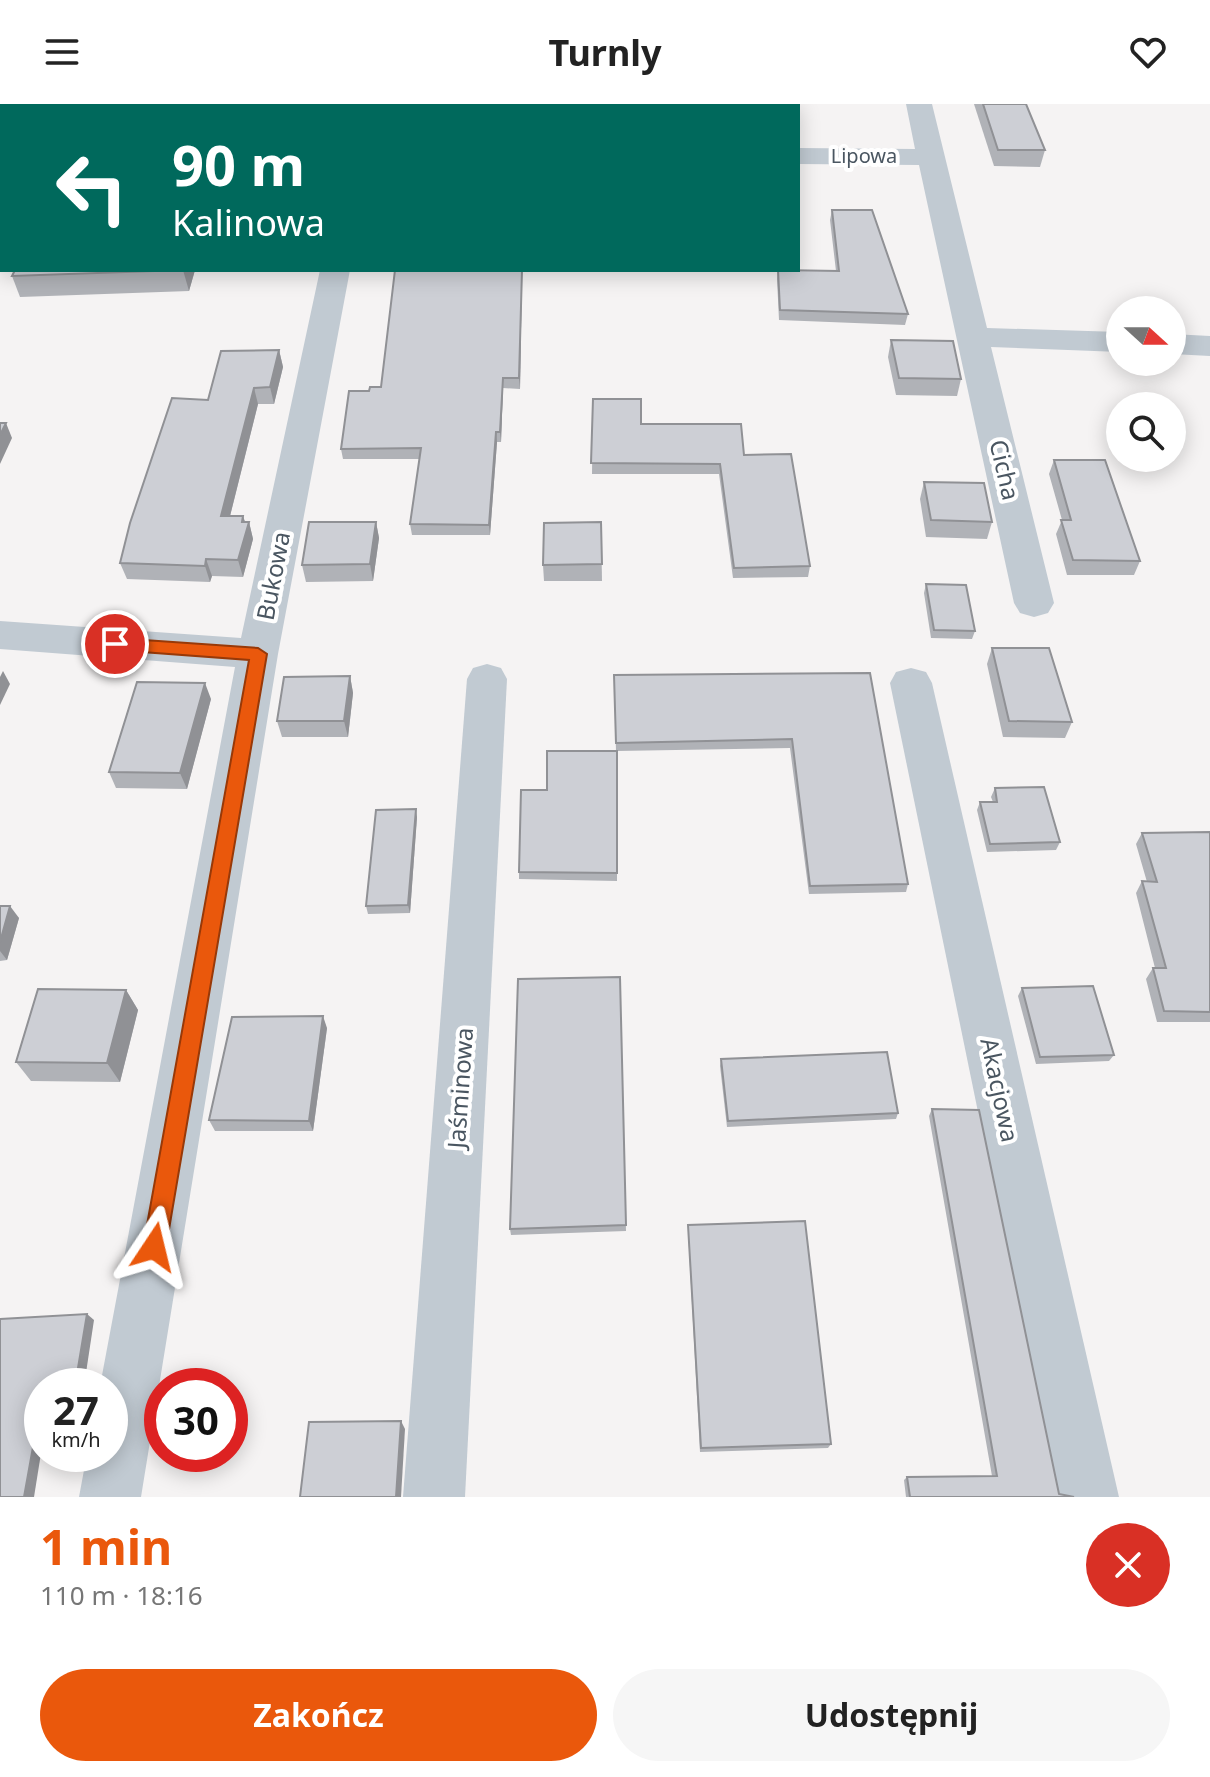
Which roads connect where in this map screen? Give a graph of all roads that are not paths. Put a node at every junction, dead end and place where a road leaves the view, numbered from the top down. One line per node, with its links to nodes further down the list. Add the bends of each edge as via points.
1 (919, 104): 3 (street, Cicha)
2 (800, 156): 3 (street, Lipowa)
3 (931, 157): 5 (street, Cicha)
4 (335, 272): 11 (street, Bukowa)
5 (973, 337): 6 (street); 9 (street, Cicha)
6 (1106, 342)
7 (1186, 345): 8 (street)
8 (1210, 346)
9 (1034, 603)
10 (0, 635): 11 (street)
11 (258, 654): 14 (street, Bukowa)
12 (487, 679): 15 (street, Jaśminowa)
13 (911, 683): 16 (street, Akacjowa)
14 (110, 1497)
15 (434, 1497)
16 (1088, 1497)

